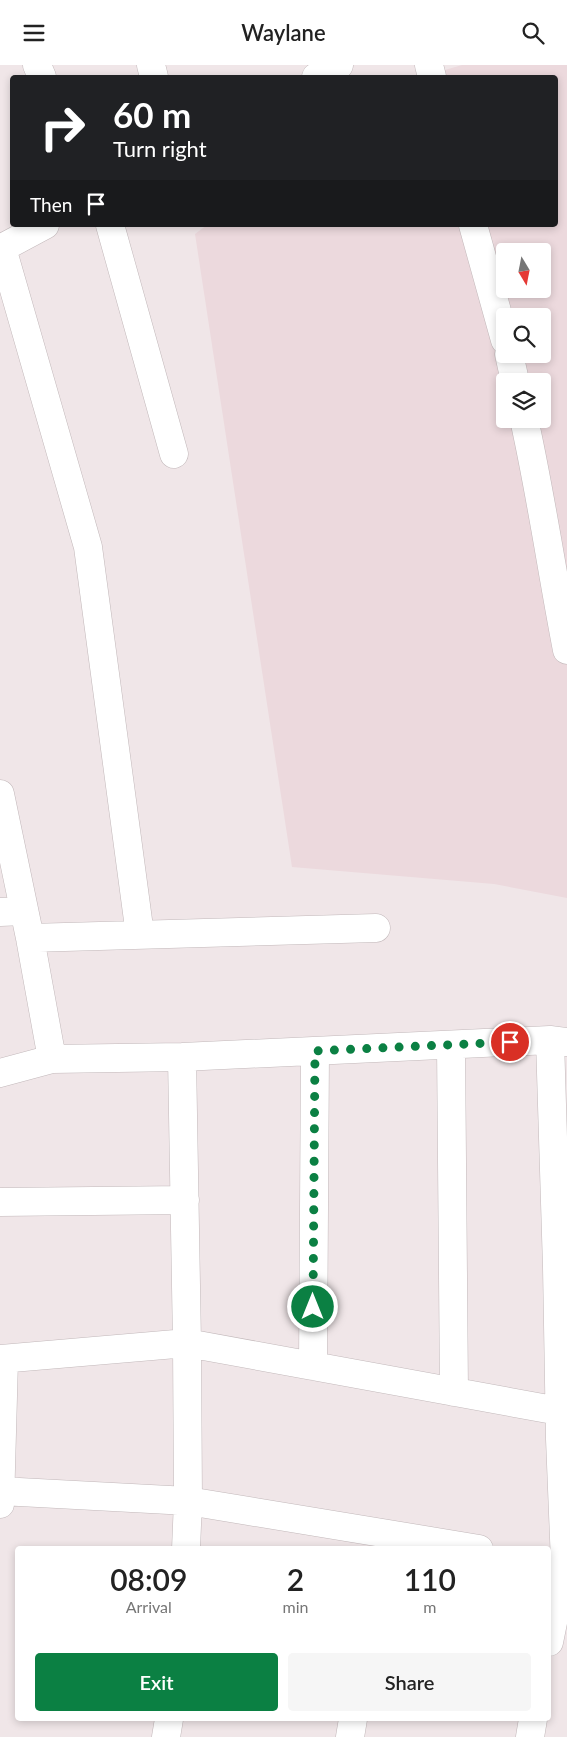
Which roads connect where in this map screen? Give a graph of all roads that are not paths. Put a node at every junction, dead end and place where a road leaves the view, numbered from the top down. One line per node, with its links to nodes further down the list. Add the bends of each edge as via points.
1 (339, 65): 2 (street)
2 (320, 75)
3 (40, 227): 6 (street)
4 (111, 227): 9 (street)
5 (474, 227): 7 (street)
6 (1, 249): 14 (street, via 88,547)
7 (496, 308)
8 (526, 428): 10 (street)
9 (174, 454)
10 (567, 650)
11 (0, 794): 12 (street)
12 (12, 911): 15 (street)
13 (376, 928): 14 (street)
14 (140, 935): 15 (street)
15 (30, 938): 20 (street)
16 (559, 1041): 17 (street); 28 (street)
17 (451, 1045): 18 (street); 27 (street)
18 (315, 1051): 19 (street); 26 (street)
19 (182, 1057): 20 (street); 22 (street)
20 (52, 1059): 21 (street)
21 (0, 1073)
22 (185, 1200): 23 (street); 24 (street)
23 (0, 1202)
24 (187, 1343): 25 (street); 26 (street); 31 (street)
25 (2, 1359): 30 (street)
26 (313, 1366): 27 (street)
27 (454, 1392): 28 (street)
28 (559, 1411): 29 (street)
29 (563, 1440): 34 (street)
30 (0, 1495): 31 (street)
31 (188, 1501): 32 (street); 33 (street)
32 (186, 1546)
33 (461, 1546)
34 (560, 1562): 35 (street)
35 (551, 1627)
36 (169, 1721): 39 (street)
37 (353, 1721): 40 (street)
38 (533, 1721): 41 (street)
39 (166, 1737)
40 (350, 1737)
41 (530, 1737)

